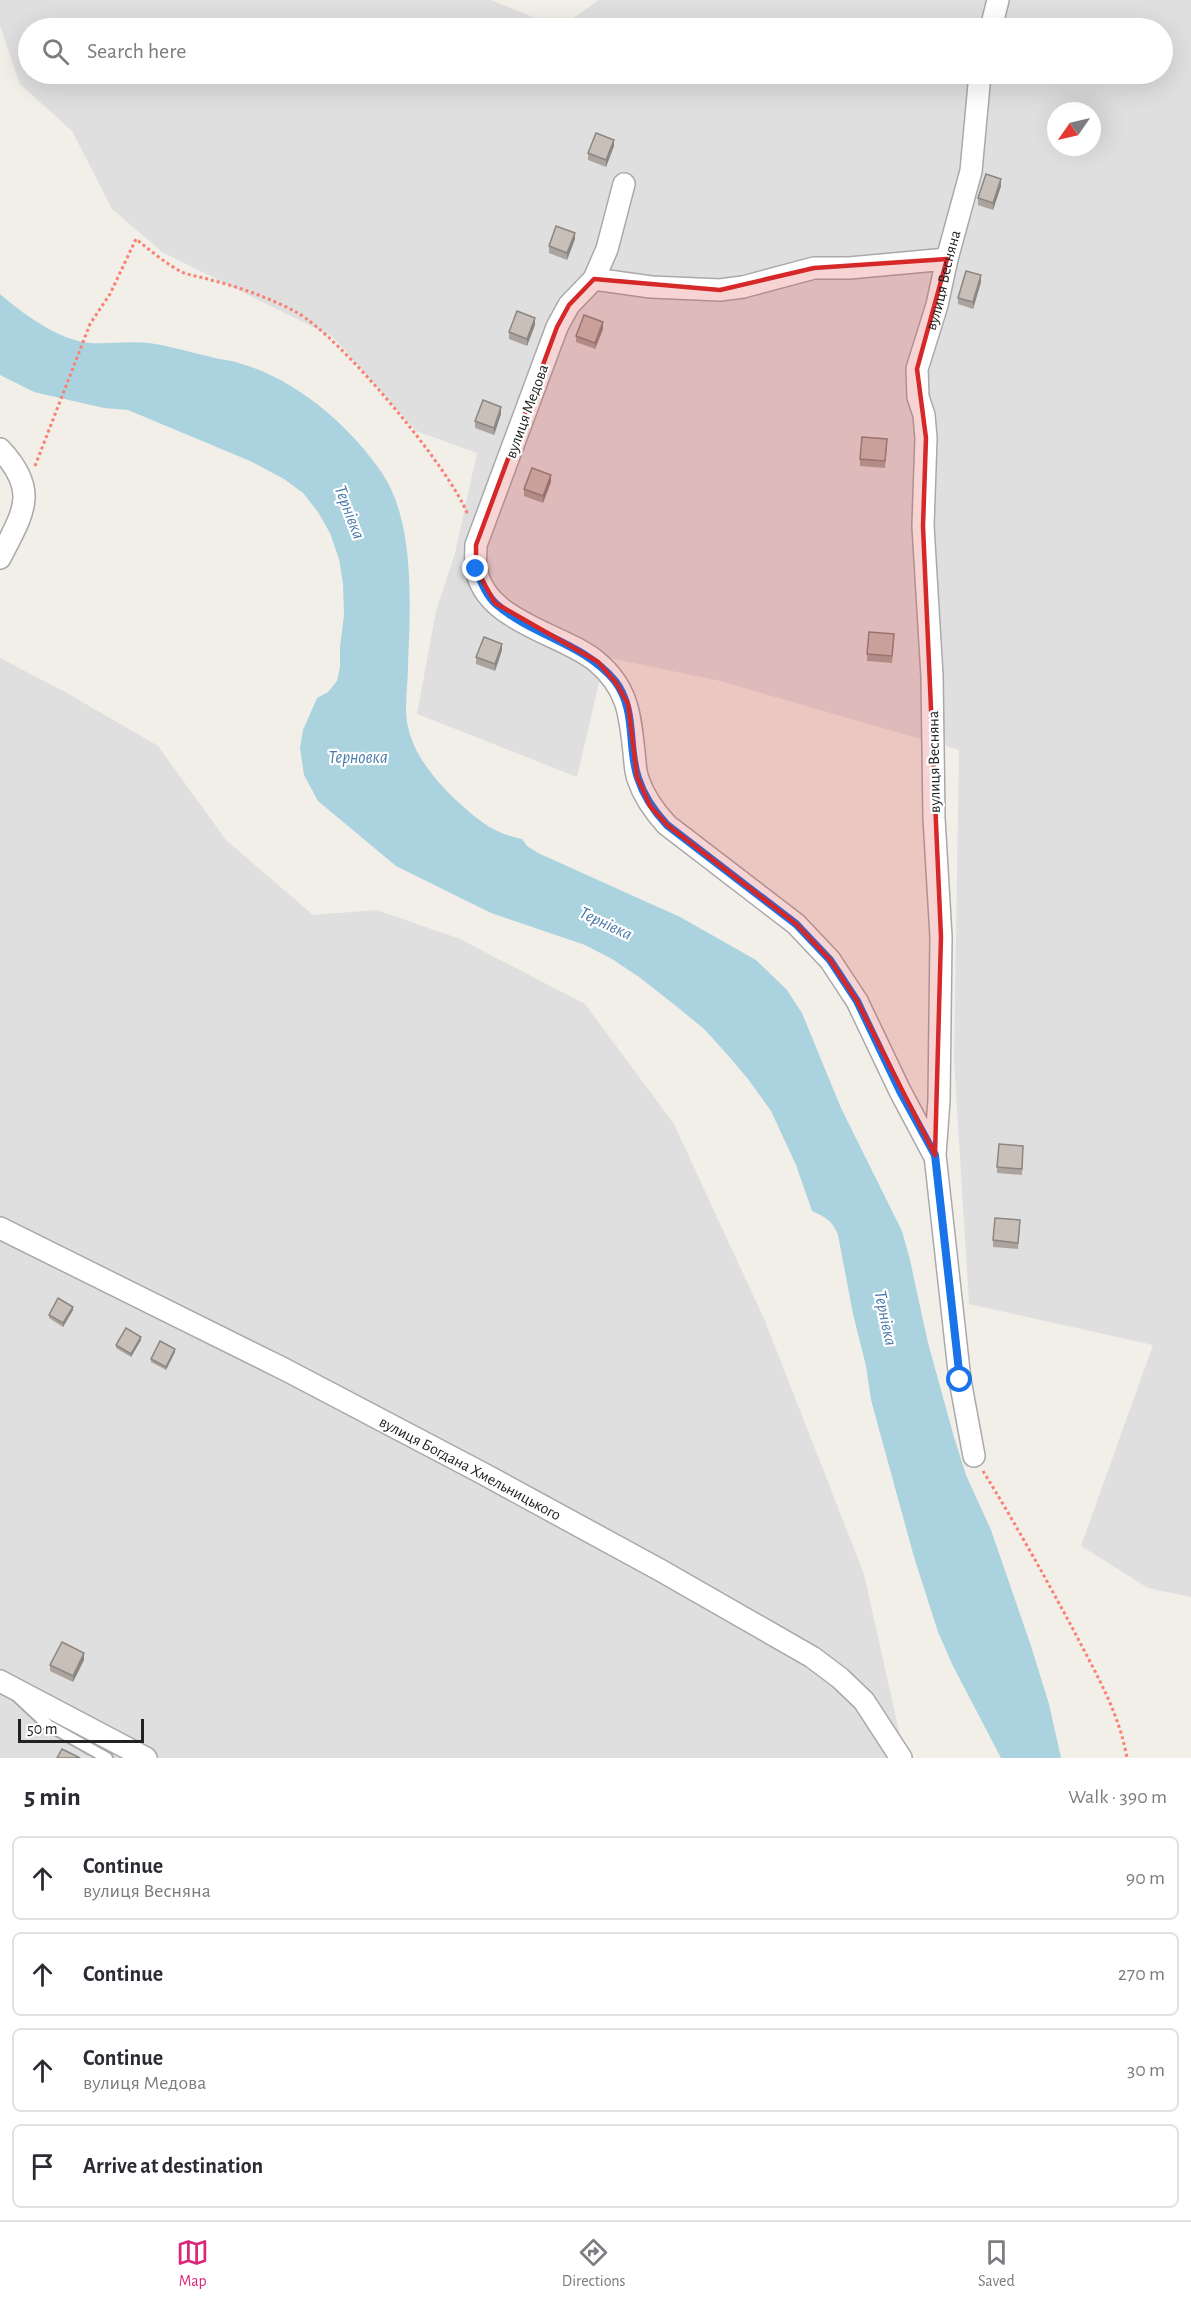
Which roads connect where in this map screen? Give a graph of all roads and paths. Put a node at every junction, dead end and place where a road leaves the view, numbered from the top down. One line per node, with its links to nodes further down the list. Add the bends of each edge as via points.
1 (998, 0): 2 (street)
2 (994, 18)
3 (979, 84): 5 (street, вулиця Весняна, via 971,171)
4 (624, 184): 6 (street, вулиця Медова, via 607,249)
5 (947, 259): 6 (street, via 814,268 720,290 651,287); 11 (street, вулиця Весняна, via 917,369 926,438 923,526 941,936)
6 (594, 279): 9 (street, вулиця Медова, via 569,305 557,327)
7 (0, 448): 8 (street, via 15,466)
8 (25, 493): 9 (path, via 90,324 110,294 136,239 183,272 294,311 327,335 428,452 463,503); 10 (street, via 18,524)
9 (476, 545): 11 (street, вулиця Медова, via 476,569 495,603 532,628 598,662 616,683 628,704 637,777 650,806 667,825 796,924 830,960 857,1001)
10 (0, 558)
11 (935, 1155): 13 (street, вулиця Весняна, via 960,1380)
12 (0, 1228): 17 (street, вулиця Богдана Хмельницького, via 482,1473 812,1657 864,1701)
13 (975, 1456): 18 (path, via 1026,1540 1096,1674 1116,1716)
14 (3, 1683): 15 (lane, via 48,1725); 16 (street)
15 (107, 1758)
16 (146, 1758)
17 (901, 1758)
18 (1127, 1758)

